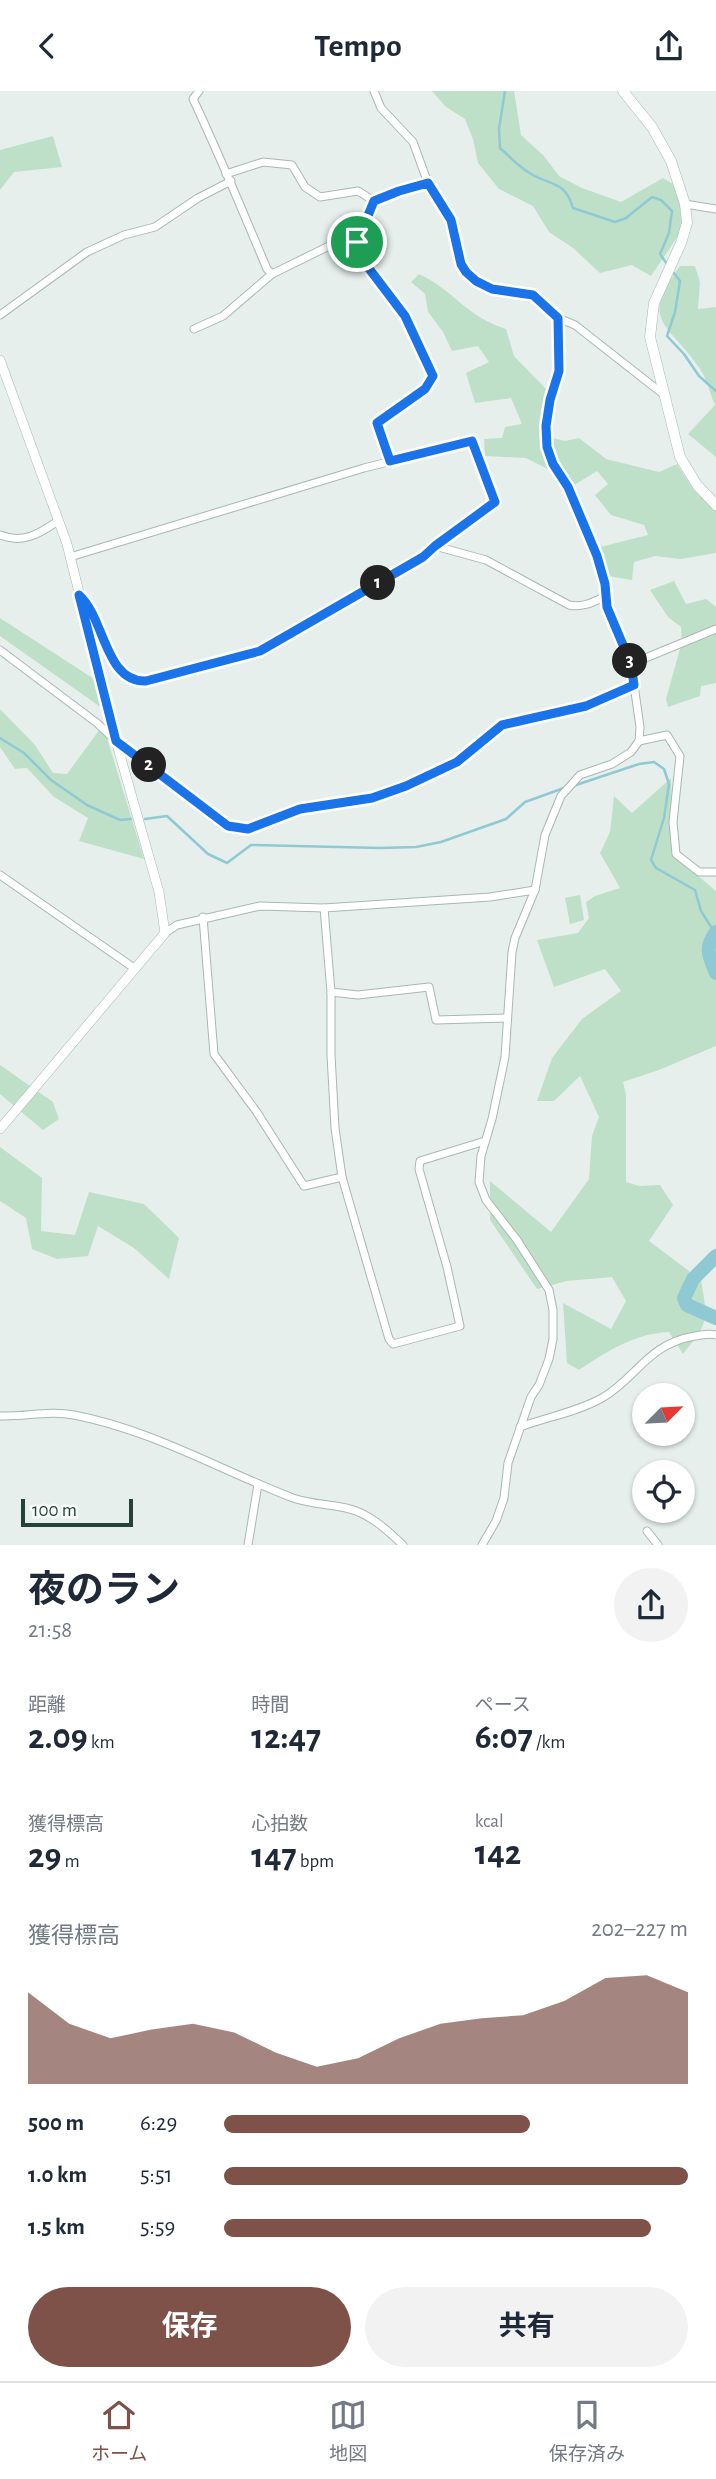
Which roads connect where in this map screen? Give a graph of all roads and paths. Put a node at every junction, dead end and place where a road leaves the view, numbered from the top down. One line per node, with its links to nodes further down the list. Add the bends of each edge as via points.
1 (199, 91): 4 (street, via 193,99)
2 (374, 91): 6 (street, via 381,108 413,142)
3 (623, 91): 8 (main road, via 652,127 671,161)
4 (226, 174): 5 (street); 7 (street, via 263,162 292,165 305,187 320,197 358,191)
5 (231, 181): 11 (street); 12 (street, via 155,227 87,252)
6 (428, 183): 7 (street); 13 (street, via 451,220 466,272 492,289 533,295)
7 (374, 201): 10 (street)
8 (685, 204): 9 (street); 16 (main road, via 687,223 654,303 650,337)
9 (716, 209)
10 (357, 242): 11 (street, via 319,249); 17 (street, via 361,258 405,316 433,376 425,389 377,423)
11 (272, 274): 14 (street, via 223,316)
12 (0, 315)
13 (558, 318): 16 (street, via 575,325); 24 (street, via 559,371 550,400 547,447 597,556)
14 (194, 328)
15 (0, 360): 19 (street)
16 (663, 394): 18 (main road, via 680,457)
17 (390, 461): 21 (street, via 472,441 495,502); 22 (street)
18 (716, 505)
19 (58, 521): 20 (street, via 21,540); 22 (street)
20 (0, 535)
21 (435, 546): 23 (street, via 260,651 146,681 125,674 108,654 102,630); 24 (street, via 486,560 569,605 578,607)
22 (70, 557): 23 (street)
23 (79, 595): 29 (street)
24 (606, 596): 27 (street)
25 (716, 629): 27 (street)
26 (0, 650): 29 (street)
27 (631, 664): 28 (street)
28 (634, 685): 29 (street, via 586,706 502,725 457,762 406,786 356,801 300,809 248,829 228,826); 30 (street)
29 (116, 741): 36 (street, via 159,893)
30 (639, 741): 31 (street, via 667,735 680,756 673,822 676,854 699,872); 33 (street, via 622,759 580,775 564,793 545,835)
31 (716, 872)
32 (0, 875): 37 (street)
33 (535, 890): 34 (street); 39 (street, via 515,937)
34 (324, 908): 35 (street, via 260,906); 38 (street)
35 (203, 917): 36 (street); 42 (street, via 214,1054 304,1186)
36 (165, 933): 37 (street)
37 (134, 968): 40 (street)
38 (331, 992): 39 (street, via 358,995 429,987 436,1020); 42 (street, via 335,1128)
39 (508, 1018): 41 (street, via 505,1056)
40 (0, 1129)
41 (485, 1141): 42 (street, via 420,1161 460,1326 393,1344); 45 (street, via 479,1182 486,1200 549,1290 553,1310 549,1359)
42 (342, 1177)
43 (716, 1335): 45 (street, via 686,1337 661,1348 604,1397)
44 (0, 1416): 46 (street, via 74,1415 164,1441)
45 (520, 1427): 50 (street, via 508,1463 504,1498)
46 (258, 1484): 48 (street); 49 (street, via 300,1500 367,1515)
47 (647, 1531): 51 (street)
48 (248, 1545)
49 (403, 1545)
50 (482, 1545)
51 (658, 1545)

